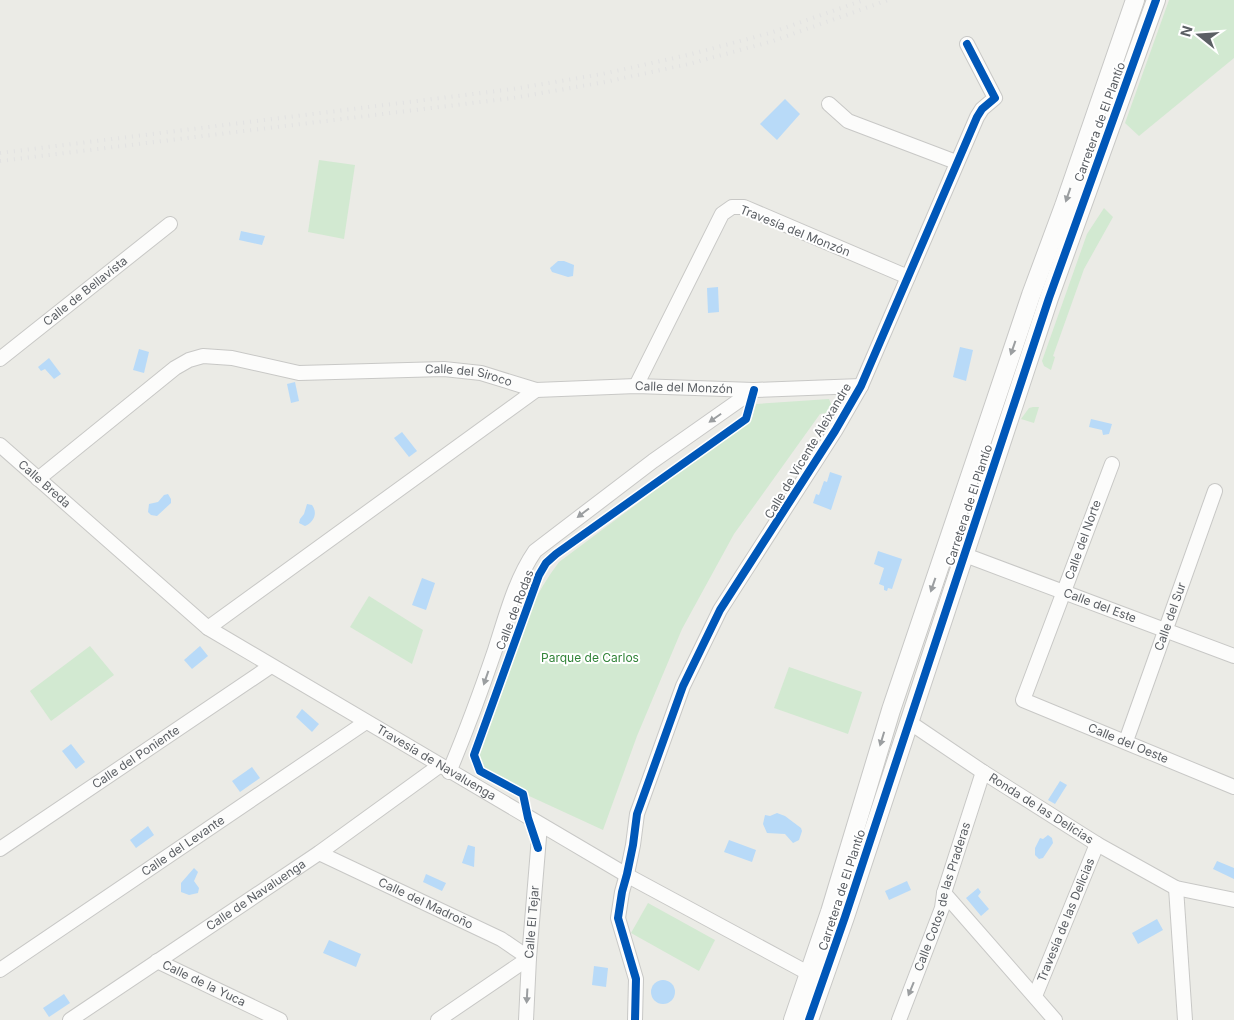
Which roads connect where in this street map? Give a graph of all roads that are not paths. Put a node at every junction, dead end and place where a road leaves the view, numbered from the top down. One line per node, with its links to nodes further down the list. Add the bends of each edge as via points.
1 (1135, 0): 42 (street, Carretera de El Plantío, one-way to 42, via 978,450)
2 (1156, 0): 18 (street, Carretera de El Plantío, via 1049,298)
3 (967, 44): 5 (street, Calle de Vicente Aleixandre, via 995,98 977,117)
4 (829, 104): 5 (street, via 848,121)
5 (956, 162): 7 (street, Calle de Vicente Aleixandre)
6 (170, 224): 8 (street, Calle de Bellavista)
7 (908, 277): 9 (street, Travesía del Monzón, via 744,208 732,207 722,214); 10 (street, Calle de Vicente Aleixandre)
8 (0, 358)
9 (636, 386): 11 (street, Calle del Monzón); 12 (street, Calle del Monzón)
10 (861, 386): 12 (street, Calle del Monzón); 35 (street, Calle de Vicente Aleixandre, via 705,639 683,686 637,814)
11 (536, 390): 15 (street, Calle del Siroco, via 481,373 444,369 299,373 232,358 203,356 175,368); 20 (street, Calle del Siroco)
12 (754, 390): 28 (street, Calle de Rodas, one-way to 28, via 535,551 525,565 462,741)
13 (0, 445): 15 (street, Calle Breda)
14 (1112, 464): 19 (street, Calle del Norte)
15 (38, 479): 17 (street, Calle Breda)
16 (1215, 491): 21 (street, Calle del Sur)
17 (88, 522): 20 (street, Travesía de Navaluenga)
18 (965, 555): 19 (street, Calle del Este); 26 (street, Carretera de El Plantío)
19 (1064, 592): 21 (street, Calle del Este); 24 (street, Calle del Norte)
20 (208, 628): 23 (street, Travesía de Navaluenga)
21 (1166, 630): 22 (street, Calle del Este); 27 (street, Calle del Sur)
22 (1234, 656)
23 (271, 666): 25 (street, Travesía de Navaluenga); 33 (street, Calle del Poniente)
24 (1023, 700): 27 (street, Calle del Oeste)
25 (366, 722): 28 (street, Travesía de Navaluenga); 41 (street, Calle del Levante)
26 (910, 722): 29 (street, Ronda de las Delicias); 50 (street, Carretera de El Plantío)
27 (1126, 741): 30 (street, Calle del Oeste)
28 (444, 769): 31 (street, Travesía de Navaluenga); 34 (street, Calle de Navaluenga)
29 (984, 772): 32 (street, Ronda de las Delicias); 37 (street, Calle Cotos de las Praderas)
30 (1234, 786)
31 (540, 825): 35 (street, Travesía de Navaluenga); 39 (street, Calle El Tejar)
32 (1097, 844): 36 (street, Ronda de las Delicias); 43 (street, Travesía de las Delicias)
33 (0, 849)
34 (319, 854): 39 (street, Calle del Madroño, via 501,938); 40 (street, Calle de Navaluenga)
35 (628, 874): 42 (street, Travesía de Navaluenga); 48 (street, Calle de Vicente Aleixandre, via 618,918 636,979)
36 (1176, 888): 38 (street, Ronda de las Delicias); 53 (street)
37 (944, 893): 43 (street); 51 (street, Calle Cotos de las Praderas, one-way to 51, via 942,908)
38 (1234, 900)
39 (529, 958): 46 (street); 47 (street, Calle El Tejar, one-way to 47)
40 (157, 961): 44 (street, Calle de Navaluenga); 45 (street, Calle de la Yuca)
41 (0, 970)
42 (808, 972): 49 (street, Carretera de El Plantío)
43 (1035, 996): 52 (street)
44 (70, 1020)
45 (280, 1020)
46 (438, 1020)
47 (526, 1020)
48 (635, 1020)
49 (793, 1020)
50 (809, 1020)
51 (899, 1020)
52 (1055, 1020)
53 (1185, 1020)

